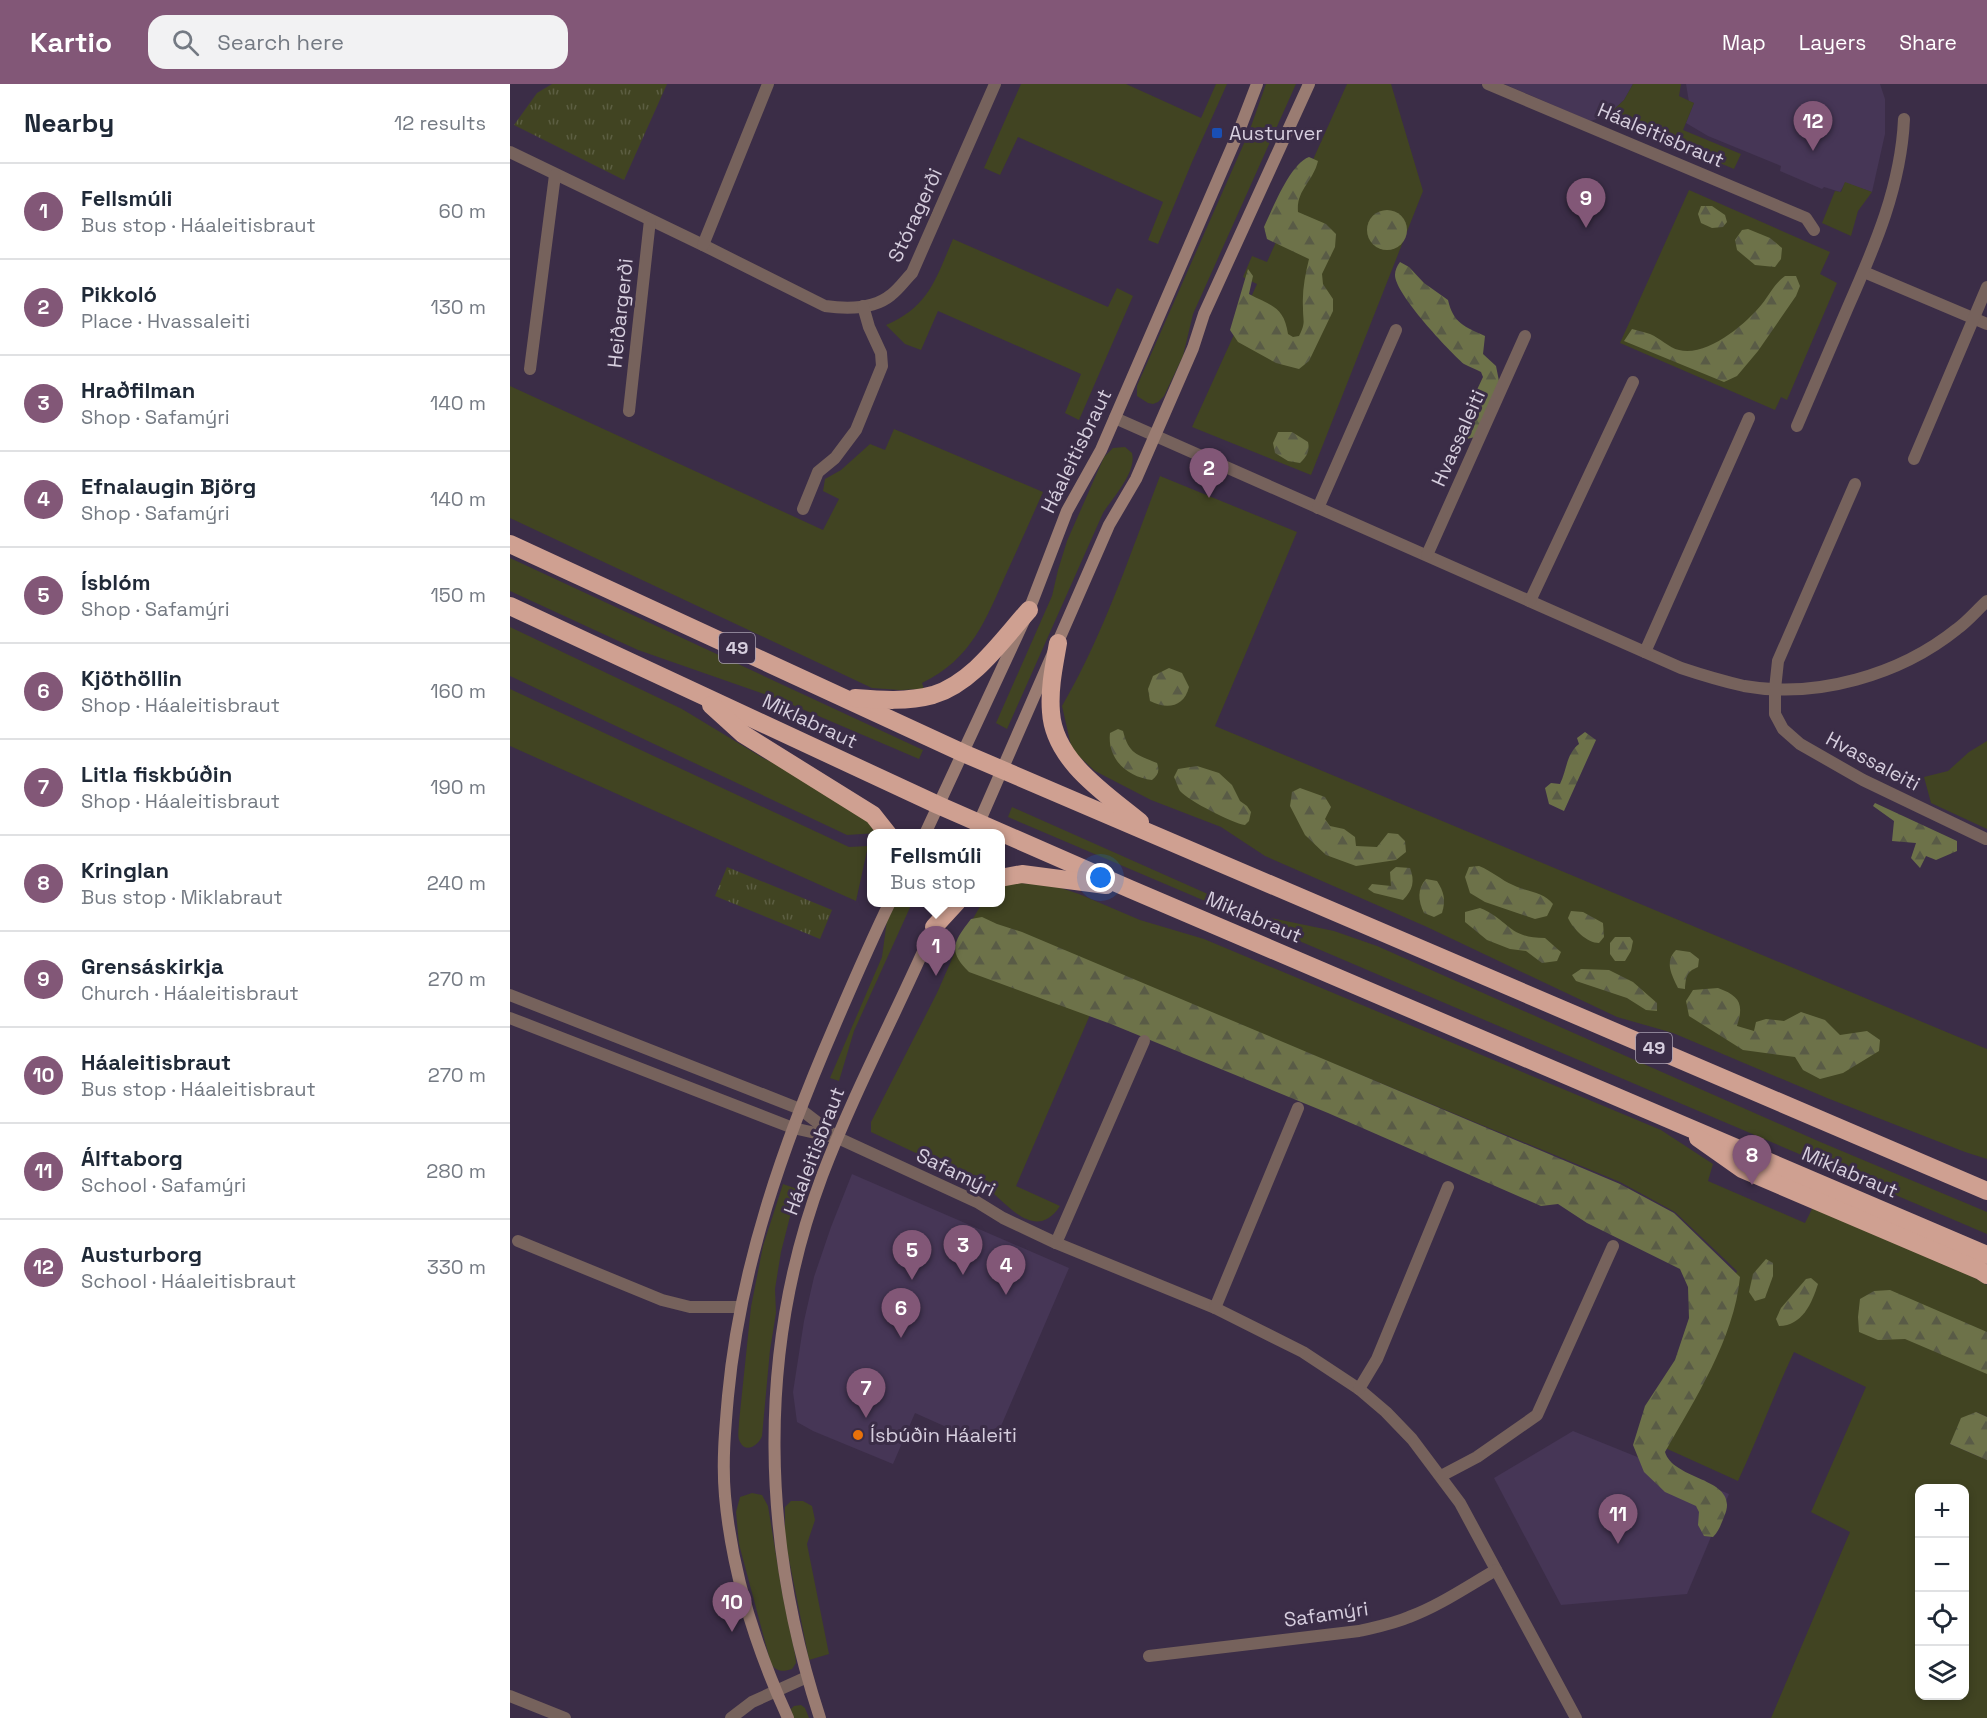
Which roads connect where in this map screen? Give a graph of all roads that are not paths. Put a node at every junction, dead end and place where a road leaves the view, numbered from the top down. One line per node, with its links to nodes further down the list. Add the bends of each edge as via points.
1 (768, 84): 13 (street)
2 (995, 84): 16 (street, Stóragerði, via 912,273 890,296)
3 (1257, 84): 25 (street, Háaleitisbraut)
4 (1309, 84): 7 (street)
5 (1316, 84): 7 (street)
6 (1488, 84): 12 (street, Háaleitisbraut, via 1806,218)
7 (1300, 102): 27 (street, via 1204,314 1194,348)
8 (1904, 119): 14 (street, via 1897,177)
9 (510, 152): 10 (street)
10 (555, 175): 11 (street); 21 (street)
11 (650, 220): 13 (street); 23 (street, Heiðargerði)
12 (1814, 230)
13 (703, 245): 16 (street, Stóragerði, via 825,306)
14 (1864, 272): 17 (street); 26 (street)
15 (1987, 287): 17 (street)
16 (863, 306): 31 (street, via 882,366 856,430 835,458 818,472)
17 (1974, 319): 18 (street); 28 (street)
18 (1987, 324)
19 (1396, 330): 30 (street)
20 (1525, 336): 33 (street, Hvassaleiti)
21 (530, 369)
22 (1633, 382): 34 (street)
23 (629, 411)
24 (1749, 417): 39 (street)
25 (1115, 418): 27 (street); 37 (street, Háaleitisbraut, via 1067,511)
26 (1797, 426)
27 (1155, 435): 30 (street); 38 (street, via 1136,479 1109,525)
28 (1914, 459)
29 (1855, 484): 40 (street, Hvassaleiti, via 1778,661)
30 (1318, 508): 33 (street)
31 (803, 509)
32 (510, 544): 42 (highway, Miklabraut / 49)
33 (1427, 555): 34 (street)
34 (1530, 601): 39 (street)
35 (1987, 601): 40 (street, via 1944,639 1891,668 1826,685)
36 (510, 606): 41 (highway, Miklabraut)
37 (1029, 610): 42 (highway, via 985,659 963,678 934,694 908,700); 43 (street, Háaleitisbraut)
38 (1058, 643): 44 (street); 49 (highway, via 1050,696 1051,715 1062,745 1084,775)
39 (1645, 652): 40 (street, via 1715,679)
40 (1775, 689): 51 (street, Hvassaleiti, via 1775,714 1783,729 1800,744 1863,780)
41 (699, 694): 45 (highway, Miklabraut); 47 (highway, via 743,734 873,815)
42 (842, 697): 43 (highway, Miklabraut / 49)
43 (963, 753): 44 (highway, Miklabraut / 49); 45 (street, Háaleitisbraut)
44 (1003, 769): 46 (street); 49 (highway, Miklabraut / 49)
45 (938, 805): 46 (highway, Miklabraut); 48 (street, Háaleitisbraut)
46 (976, 828)
47 (884, 829)
48 (927, 829)
49 (1161, 838): 66 (highway, Miklabraut / 49)
50 (1005, 839): 53 (highway, Miklabraut)
51 (1986, 839)
52 (1005, 877): 53 (highway, via 1022,874)
53 (1130, 889): 63 (highway, Miklabraut)
54 (888, 907): 62 (street, Háaleitisbraut)
55 (942, 907): 57 (street, Háaleitisbraut)
56 (953, 907): 57 (highway)
57 (934, 927): 65 (street, Háaleitisbraut)
58 (510, 995): 62 (street)
59 (510, 1018): 64 (street)
60 (1144, 1041): 71 (street)
61 (1298, 1108): 76 (street)
62 (800, 1109): 64 (street, Háaleitisbraut); 65 (street)
63 (1680, 1124): 73 (highway, Miklabraut); 74 (highway, via 1742,1170)
64 (793, 1128): 65 (street); 75 (street, Háaleitisbraut, via 752,1253)
65 (838, 1138): 71 (street, Safamýri, via 977,1202); 81 (street, Háaleitisbraut, via 796,1259 774,1408 778,1518 789,1603)
66 (1936, 1169): 67 (highway); 69 (highway, Miklabraut / 49)
67 (1987, 1176)
68 (1448, 1187): 77 (street, via 1377,1359)
69 (1987, 1191)
70 (518, 1241): 75 (street, via 662,1300 690,1307)
71 (1056, 1244): 76 (street, Safamýri)
72 (1613, 1246): 78 (street, via 1537,1415)
73 (1987, 1255)
74 (1987, 1275)
75 (740, 1307): 82 (street, Háaleitisbraut, via 726,1420 724,1495 742,1596)
76 (1215, 1308): 77 (street, Safamýri, via 1303,1352)
77 (1359, 1389): 78 (street, Safamýri, via 1412,1439)
78 (1441, 1476): 79 (street, Safamýri)
79 (1496, 1570): 80 (street, Safamýri, via 1419,1613 1390,1624); 88 (street, Safamýri)
80 (1149, 1656)
81 (807, 1677): 82 (street); 87 (street, Háaleitisbraut)
82 (776, 1689): 85 (street); 86 (street, Háaleitisbraut)
83 (510, 1696): 84 (street)
84 (565, 1718)
85 (731, 1718)
86 (788, 1718)
87 (820, 1718)
88 (1576, 1718)

